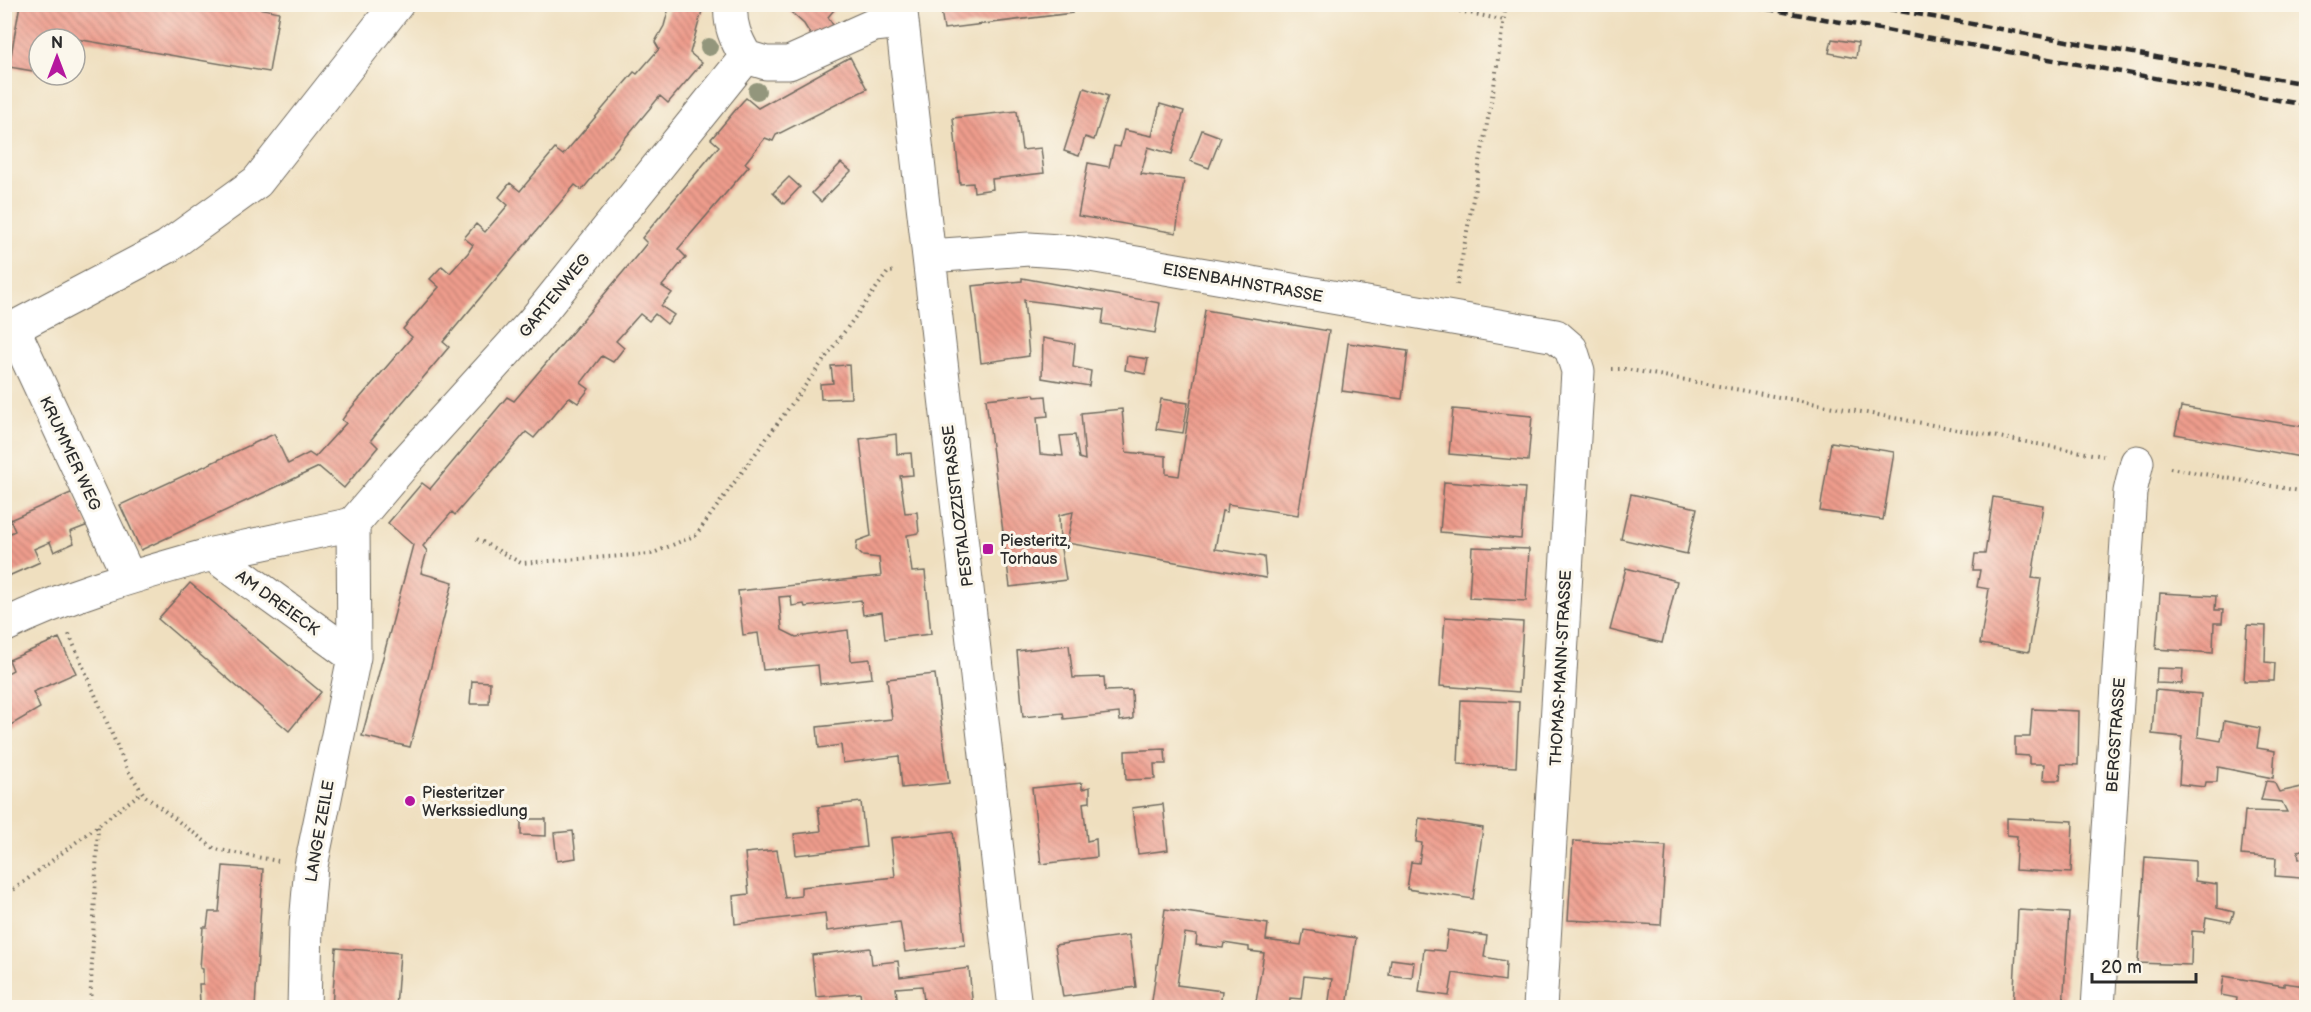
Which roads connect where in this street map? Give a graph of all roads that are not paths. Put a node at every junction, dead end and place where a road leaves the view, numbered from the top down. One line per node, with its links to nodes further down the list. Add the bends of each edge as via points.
1 (397, 4): 6 (street, via 257,182 167,246)
2 (731, 4): 4 (street, via 735,39)
3 (901, 13): 4 (street, via 789,63 766,63); 5 (street, PESTALOZZISTRASSE)
4 (746, 57): 9 (street, GARTENWEG, via 534,322)
5 (930, 262): 7 (street, EISENBAHNSTRASSE, via 1029,249 1073,252); 15 (street, PESTALOZZISTRASSE)
6 (9, 331): 11 (street, KRUMMER WEG)
7 (1556, 336): 16 (street, THOMAS-MANN-STRASSE, via 1571,349 1578,371)
8 (2137, 462): 17 (street, BERGSTRASSE, via 2130,492)
9 (353, 524): 10 (street, AM DREIECK); 13 (street)
10 (212, 554): 11 (street); 13 (street, AM DREIECK)
11 (129, 577): 12 (street)
12 (4, 626)
13 (354, 657): 14 (street, LANGE ZEILE, via 311,866)
14 (304, 1008)
15 (1015, 1008)
16 (1540, 1008)
17 (2098, 1008)

